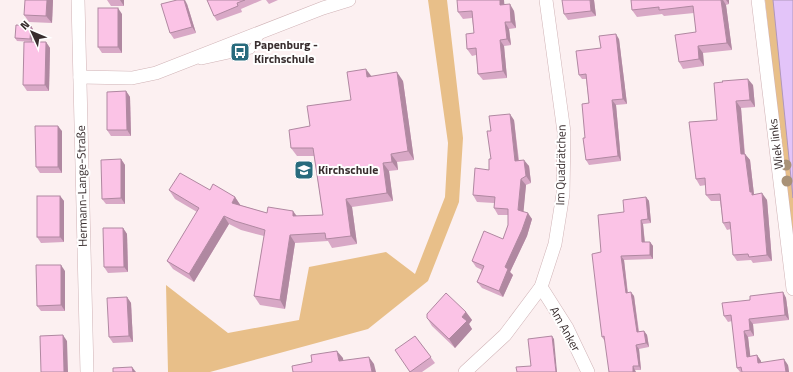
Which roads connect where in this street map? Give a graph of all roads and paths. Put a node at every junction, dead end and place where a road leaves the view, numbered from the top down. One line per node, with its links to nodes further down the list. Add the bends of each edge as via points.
1 (78, 0): 5 (street, Hermann-Lange-Straße)
2 (349, 0): 5 (street, via 156,73 132,78)
3 (546, 0): 6 (street, Im Quadrätchen, via 564,132 563,194 555,244)
4 (758, 0): 7 (street, Wiek links)
5 (80, 77): 8 (street, Hermann-Lange-Straße)
6 (541, 287): 9 (street, Im Quadrätchen, via 505,335); 10 (street, Am Anker, via 567,328)
7 (793, 289)
8 (87, 372)
9 (465, 372)
10 (588, 372)

